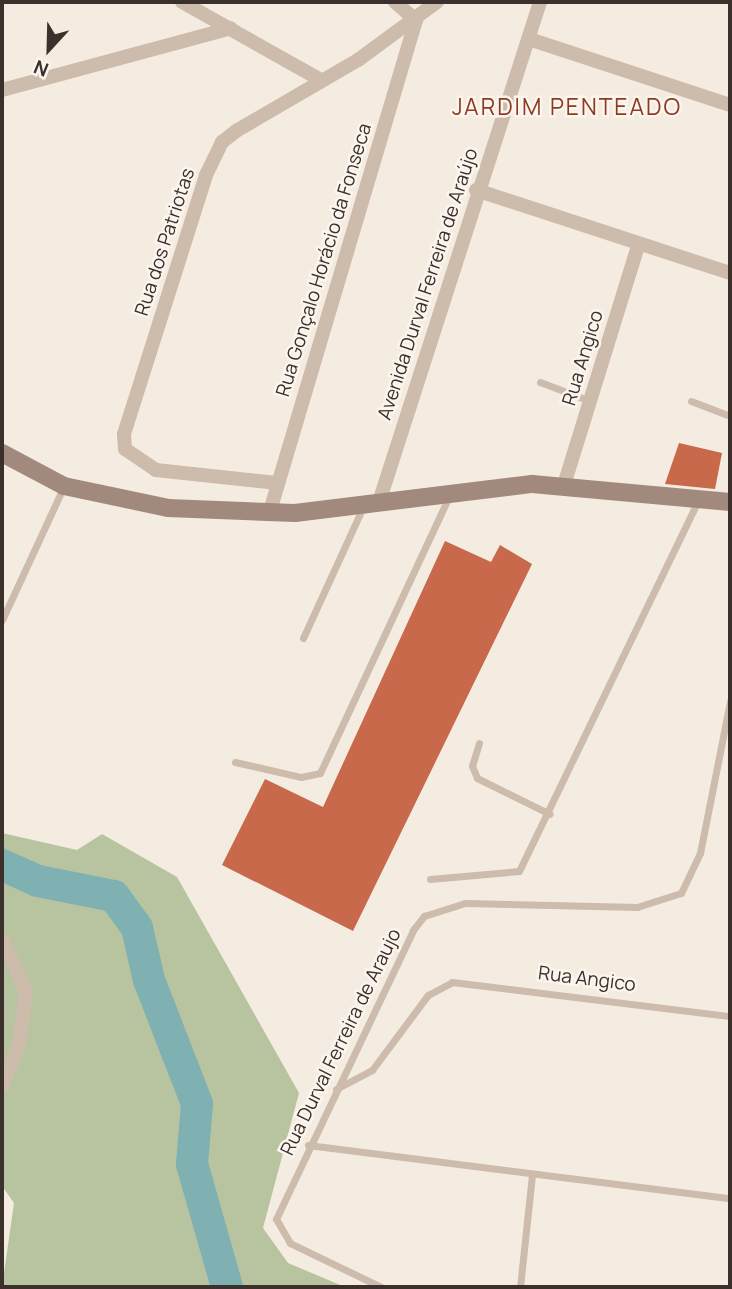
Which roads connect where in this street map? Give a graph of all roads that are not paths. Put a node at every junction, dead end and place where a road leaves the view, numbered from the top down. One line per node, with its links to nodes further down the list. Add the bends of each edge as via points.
1 (182, 2): 6 (street)
2 (395, 2): 5 (street)
3 (437, 2): 5 (street, Rua dos Patriotas)
4 (541, 2): 7 (street, Avenida Durval Ferreira de Araújo)
5 (416, 20): 8 (street, Rua dos Patriotas); 19 (street, Rua Gonçalo Horácio da Fonseca)
6 (231, 28): 8 (street); 9 (street)
7 (529, 39): 10 (street); 11 (street, Avenida Durval Ferreira de Araújo)
8 (321, 80): 19 (street, Rua dos Patriotas, via 236,131 213,158 124,434 125,449 136,462 156,470)
9 (2, 90)
10 (730, 105)
11 (476, 190): 12 (street); 24 (street, Avenida Durval Ferreira de Araújo)
12 (639, 243): 13 (street); 15 (street, Rua Angico)
13 (730, 273)
14 (540, 382): 15 (lane)
15 (590, 401): 20 (street, Rua Angico)
16 (691, 401): 17 (lane)
17 (730, 416)
18 (2, 453): 21 (street)
19 (277, 483): 26 (street, Rua Gonçalo Horácio da Fonseca)
20 (564, 485): 22 (street); 23 (street)
21 (64, 486): 26 (street, via 167,508); 27 (lane)
22 (449, 495): 24 (street); 31 (lane, via 320,773 300,777)
23 (699, 498): 25 (street); 32 (lane)
24 (373, 499): 26 (street); 28 (lane)
25 (730, 502)
26 (270, 511)
27 (2, 620)
28 (303, 638)
29 (730, 701): 37 (lane, Rua Durval Ferreira de Araujo, via 700,853 681,893 637,907 465,903 424,916)
30 (479, 743): 32 (lane, via 472,766 477,778)
31 (235, 762)
32 (550, 814): 33 (lane, via 519,872)
33 (430, 879)
34 (2, 939): 36 (street, via 26,992 19,1045)
35 (730, 1016): 37 (lane, Rua Angico, via 452,982 439,986 372,1070)
36 (2, 1086)
37 (336, 1089): 38 (lane, Rua Durval Ferreira de Araujo)
38 (308, 1145): 39 (lane); 41 (lane, Rua Durval Ferreira de Araujo, via 279,1202 278,1230)
39 (532, 1174): 40 (lane); 42 (lane)
40 (730, 1198)
41 (381, 1287)
42 (520, 1287)

